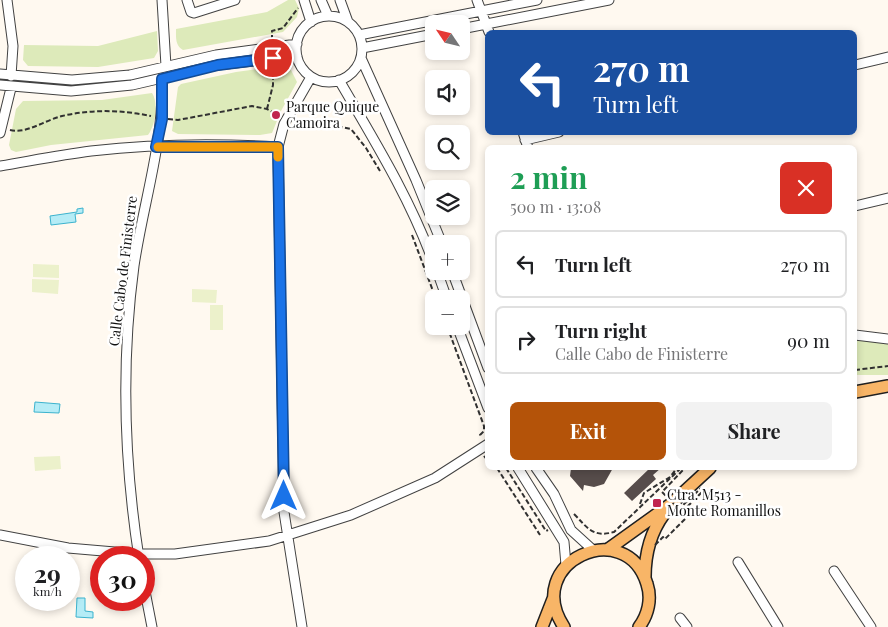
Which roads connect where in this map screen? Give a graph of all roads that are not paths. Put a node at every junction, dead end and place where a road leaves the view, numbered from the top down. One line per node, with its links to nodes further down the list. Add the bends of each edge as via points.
1 (7, 0): 28 (street, via 13,46)
2 (162, 0): 26 (street)
3 (187, 0): 11 (street, via 190,12 194,13)
4 (235, 0): 11 (street)
5 (304, 0): 14 (street)
6 (321, 0): 13 (street)
7 (340, 0): 15 (street)
8 (478, 0): 12 (street)
9 (537, 0): 12 (street)
10 (609, 0): 17 (street)
11 (214, 3)
12 (481, 11): 17 (street); 18 (street)
13 (328, 16): 14 (street); 15 (street)
14 (311, 22): 20 (street)
15 (348, 22): 18 (street)
16 (470, 29): 17 (street)
17 (487, 29)
18 (359, 35): 21 (street)
19 (425, 36): 21 (street)
20 (297, 44): 22 (street); 26 (street, via 216,55)
21 (362, 48): 24 (street)
22 (297, 56): 29 (street); 30 (street, via 218,65)
23 (888, 57): 25 (street)
24 (361, 58): 31 (street, via 356,68); 42 (street)
25 (857, 65)
26 (166, 66): 28 (street, via 130,75 72,80)
27 (0, 74): 28 (street)
28 (11, 76)
29 (311, 76): 31 (street, via 329,82); 38 (street, via 284,124)
30 (162, 79): 33 (street, via 132,86 71,91); 37 (street, Calle Cabo de Finisterre, via 162,119)
31 (339, 80): 43 (street, via 401,186)
32 (0, 85): 33 (street)
33 (11, 88): 34 (street)
34 (0, 133)
35 (546, 135): 36 (street)
36 (525, 140)
37 (156, 147): 38 (street); 39 (street, via 90,151); 59 (street, Calle Cabo de Finisterre, via 142,215 129,305 126,353 128,479)
38 (278, 147): 58 (street)
39 (0, 166)
40 (888, 198): 41 (street)
41 (857, 206)
42 (438, 235)
43 (425, 241)
44 (455, 280): 48 (street)
45 (460, 335): 51 (street)
46 (857, 335): 47 (street)
47 (888, 339)
48 (485, 360)
49 (888, 386): 50 (main road)
50 (857, 392)
51 (485, 400)
52 (485, 448): 58 (street, via 435,478 351,515)
53 (519, 470): 65 (street, via 564,542)
54 (537, 470): 61 (street, via 578,538)
55 (708, 470): 56 (main road)
56 (671, 504): 62 (main road); 67 (main road, via 649,541)
57 (0, 535): 60 (street)
58 (287, 536): 63 (street); 72 (street)
59 (138, 546)
60 (90, 550)
61 (593, 550): 62 (main road); 65 (main road)
62 (607, 550): 67 (main road, via 629,558)
63 (155, 555)
64 (738, 562): 77 (street)
65 (566, 566): 68 (main road, via 557,580)
66 (834, 571): 78 (street)
67 (645, 577): 75 (main road, via 649,605)
68 (554, 598): 73 (main road); 74 (main road, via 558,618)
69 (149, 611): 71 (street)
70 (680, 618): 76 (street)
71 (152, 627)
72 (302, 627)
73 (542, 627)
74 (564, 627)
75 (639, 627)
76 (687, 627)
77 (778, 627)
78 (870, 627)

